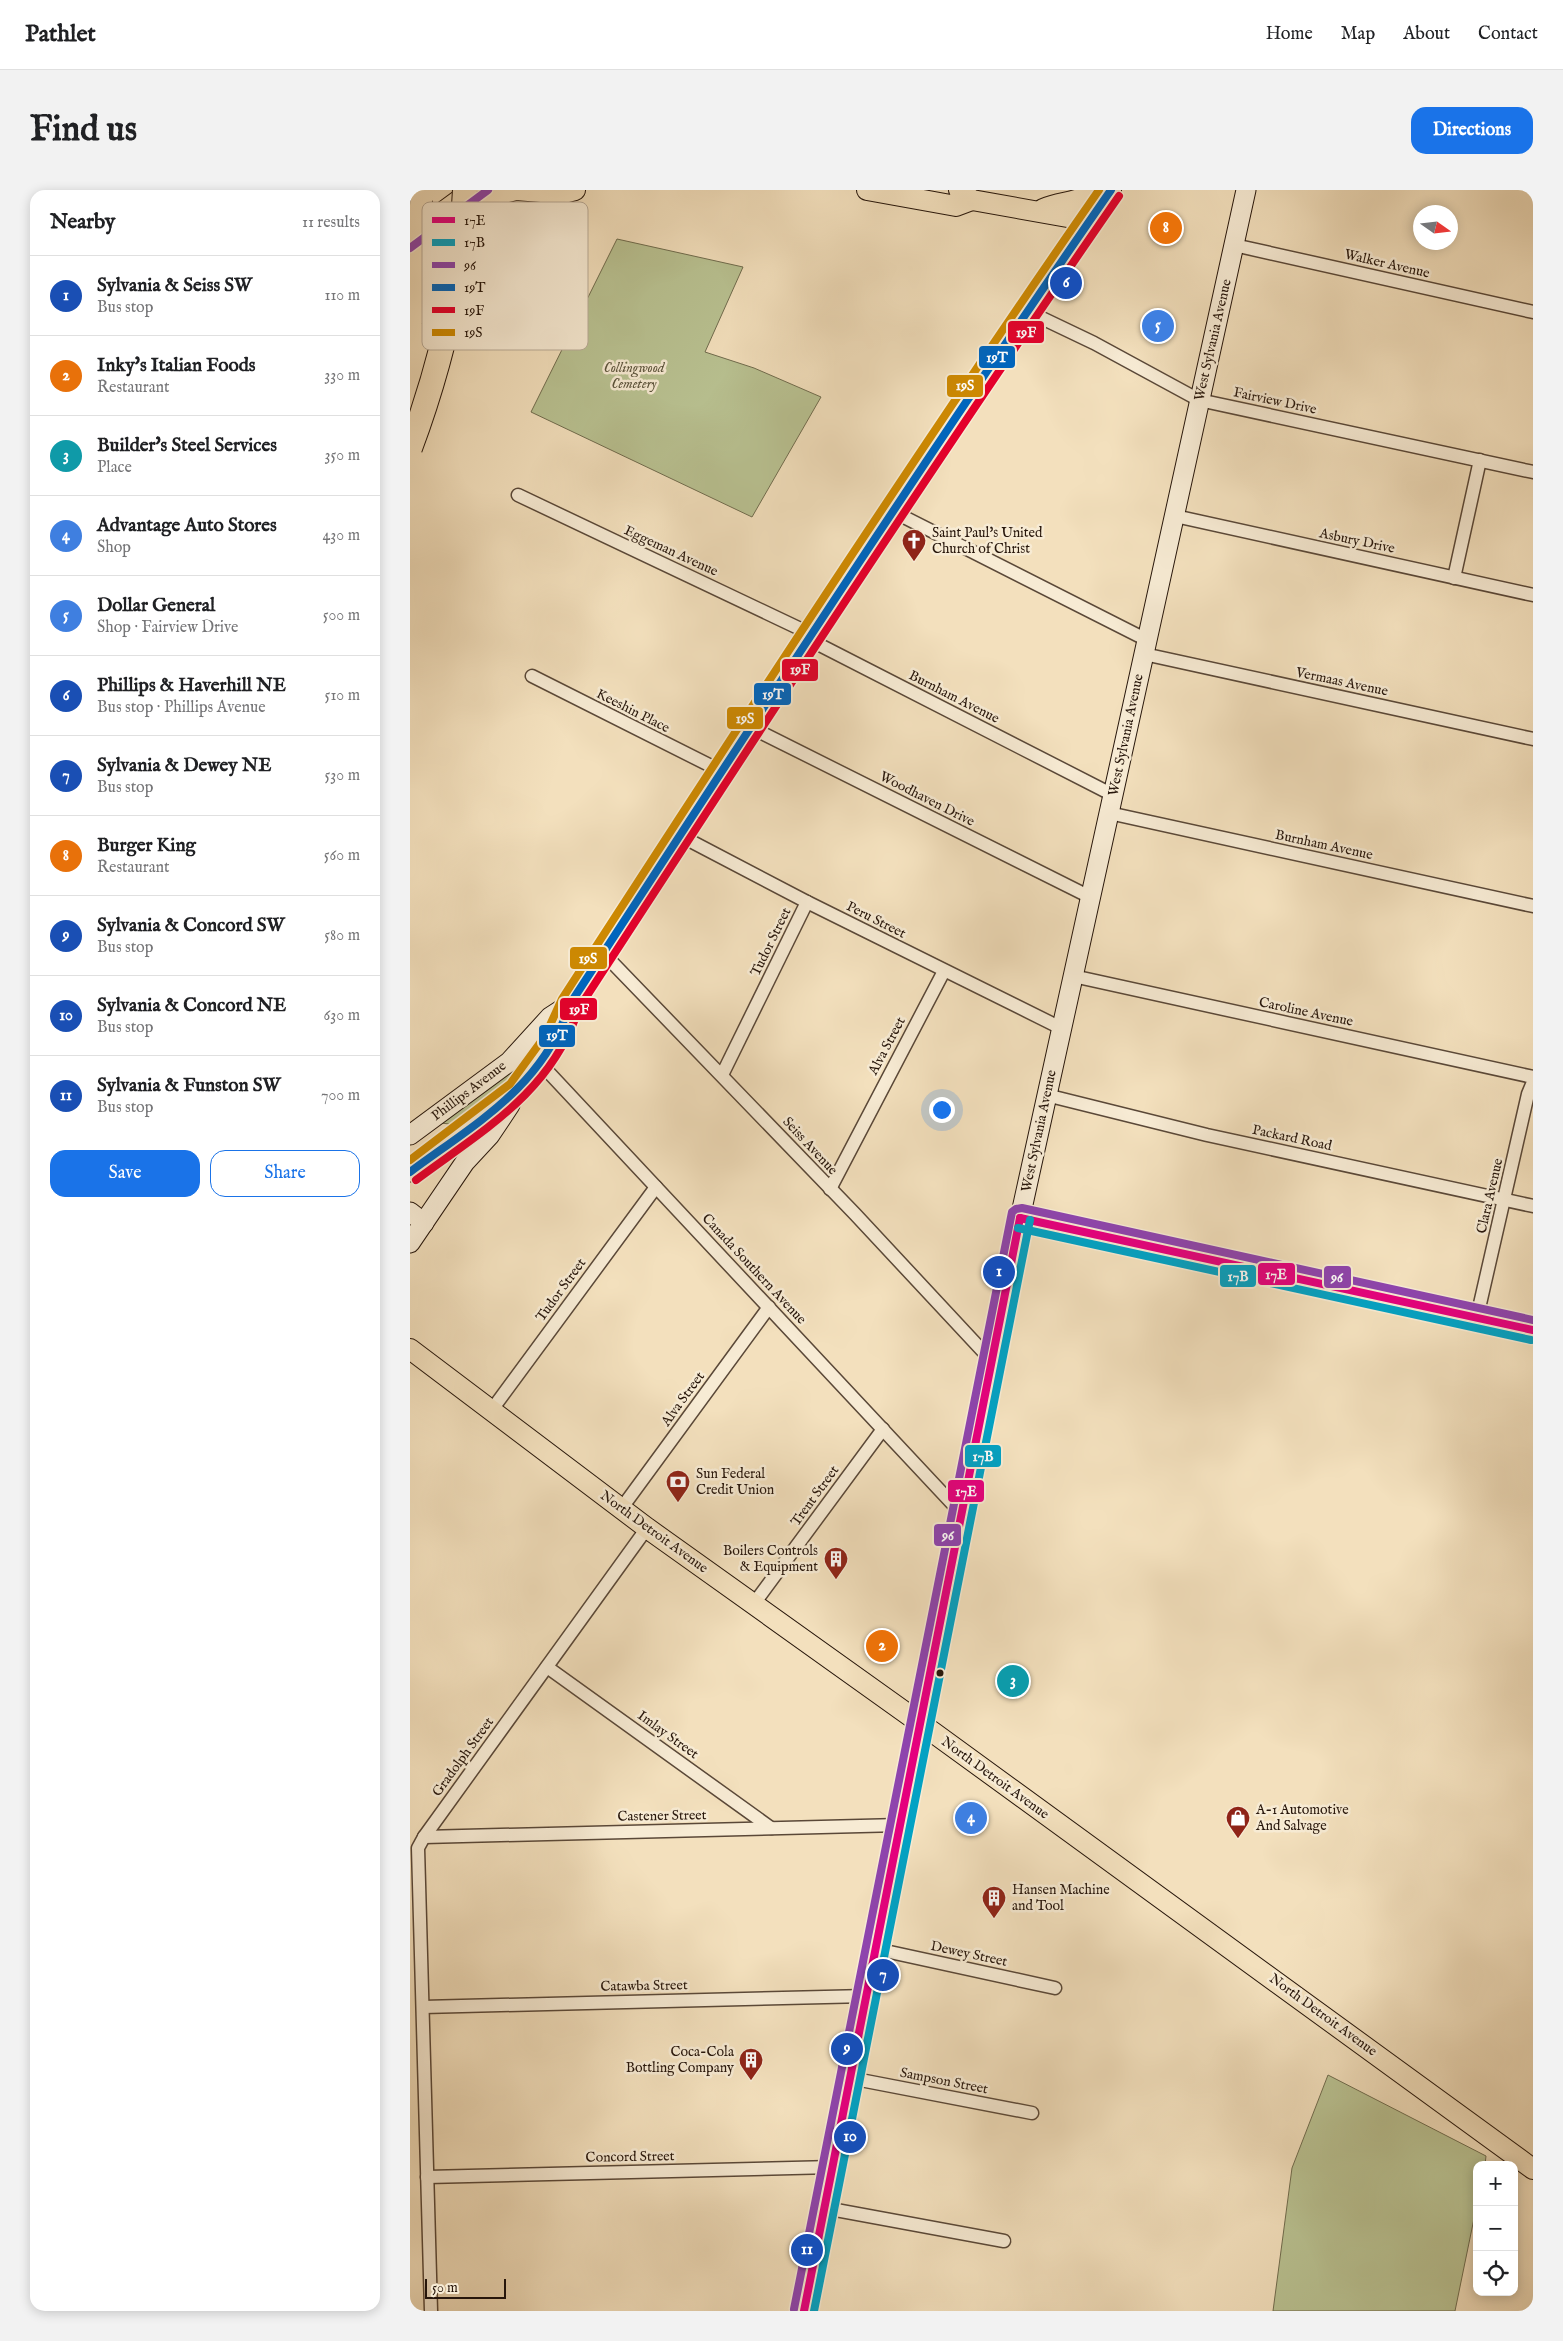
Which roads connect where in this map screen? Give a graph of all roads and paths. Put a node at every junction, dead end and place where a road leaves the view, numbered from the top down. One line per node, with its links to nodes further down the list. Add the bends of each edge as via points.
1 (473, 190): 10 (main road)
2 (576, 190): 7 (main road, via 566,194)
3 (868, 190): 8 (main road, via 956,206)
4 (1096, 190): 12 (main road, via 1080,200 1055,203)
5 (1111, 190): 13 (main road, Phillips Avenue)
6 (1246, 190): 16 (main road, West Sylvania Avenue)
7 (550, 192): 11 (main road, via 516,190 499,194)
8 (965, 195): 12 (main road)
9 (420, 200): 21 (highway, bridge)
10 (457, 202)
11 (488, 202)
12 (1036, 212): 13 (main road)
13 (1090, 221): 19 (main road, Phillips Avenue)
14 (422, 227): 15 (main road)
15 (410, 236)
16 (1234, 245): 20 (street, Walker Avenue); 23 (main road, West Sylvania Avenue)
17 (422, 251): 18 (main road)
18 (410, 260)
19 (1027, 311): 23 (street, Fairview Drive); 28 (main road, Phillips Avenue)
20 (1533, 312)
21 (410, 322)
22 (440, 350): 24 (highway, bridge)
23 (1199, 400): 25 (street, Fairview Drive); 29 (main road, West Sylvania Avenue)
24 (410, 448)
25 (1480, 460): 26 (street, Fairview Drive); 30 (street)
26 (1533, 472)
27 (518, 496): 32 (street, Eggeman Avenue)
28 (894, 512): 32 (main road, Phillips Avenue); 33 (street, Vermaas Avenue)
29 (1174, 516): 30 (street, Asbury Drive); 33 (main road, West Sylvania Avenue)
30 (1454, 578): 31 (street, Asbury Drive)
31 (1533, 596)
32 (810, 636): 35 (main road, Phillips Avenue); 38 (street, Burnham Avenue)
33 (1146, 647): 36 (street, Vermaas Avenue); 38 (main road, West Sylvania Avenue)
34 (532, 676): 37 (street, Keeshin Place)
35 (750, 726): 37 (main road, Phillips Avenue); 40 (street, Woodhaven Drive)
36 (1533, 739)
37 (721, 771): 39 (main road, Phillips Avenue)
38 (1111, 804): 40 (main road, West Sylvania Avenue); 42 (street, Burnham Avenue)
39 (678, 835): 41 (street, Peru Street); 43 (main road, Phillips Avenue)
40 (1090, 898): 45 (main road, West Sylvania Avenue)
41 (807, 902): 44 (street, Peru Street); 50 (street, Tudor Street)
42 (1533, 906)
43 (604, 954): 46 (main road, Phillips Avenue); 50 (street, Seiss Avenue)
44 (944, 971): 47 (street, Peru Street); 60 (street, Alva Street)
45 (1073, 976): 47 (main road, West Sylvania Avenue); 51 (street, Caroline Avenue)
46 (570, 1004): 48 (main road, Phillips Avenue, via 550,1017); 49 (main road, Phillips Avenue, via 566,1018)
47 (1061, 1028): 54 (main road, West Sylvania Avenue)
48 (524, 1046): 49 (street, Canada Southern Avenue); 55 (main road, Phillips Avenue, via 509,1062)
49 (539, 1062): 53 (main road, Phillips Avenue); 59 (street, Canada Southern Avenue)
50 (722, 1075): 60 (street, Seiss Avenue)
51 (1533, 1077)
52 (1533, 1082): 61 (street, Clara Avenue)
53 (521, 1089): 57 (main road, Phillips Avenue); 63 (main road, Phillips Avenue, via 490,1135)
54 (1046, 1095): 61 (street, Packard Road, via 1207,1135); 64 (main road, West Sylvania Avenue)
55 (433, 1119): 56 (main road, Phillips Avenue); 57 (main road)
56 (410, 1135)
57 (450, 1143): 58 (main road, Phillips Avenue)
58 (410, 1172)
59 (656, 1187): 66 (street, Canada Southern Avenue); 71 (street, Tudor Street)
60 (830, 1189): 70 (street, Seiss Avenue)
61 (1505, 1200): 62 (street, Packard Road); 67 (street, Clara Avenue)
62 (1533, 1206)
63 (417, 1217): 65 (main road, Phillips Avenue)
64 (1020, 1218): 67 (main road); 70 (main road, West Sylvania Avenue)
65 (410, 1243)
66 (769, 1307): 72 (street, Canada Southern Avenue); 73 (street, Alva Street)
67 (1477, 1318): 68 (main road)
68 (1533, 1330)
69 (410, 1349): 71 (main road, North Detroit Avenue)
70 (991, 1360): 74 (main road, West Sylvania Avenue)
71 (491, 1412): 73 (main road, North Detroit Avenue)
72 (883, 1429): 74 (street, Canada Southern Avenue); 76 (street, Trent Street)
73 (621, 1509): 75 (main road, North Detroit Avenue)
74 (962, 1513): 78 (main road, West Sylvania Avenue)
75 (647, 1528): 76 (main road, North Detroit Avenue); 77 (street, Gradolph Street)
76 (754, 1604): 78 (main road, North Detroit Avenue)
77 (547, 1667): 80 (street, Imlay Street); 81 (street, Gradolph Street)
78 (920, 1724): 79 (main road, West Sylvania Avenue); 89 (main road, North Detroit Avenue)
79 (900, 1825): 80 (street, Castener Street); 82 (main road, West Sylvania Avenue)
80 (771, 1828): 81 (street, Castener Street)
81 (424, 1837): 85 (street, Gradolph Street, via 418,1848)
82 (876, 1949): 83 (street, Dewey Street); 84 (main road, West Sylvania Avenue)
83 (1055, 1988)
84 (867, 1996): 85 (street, Catawba Street); 86 (main road, West Sylvania Avenue)
85 (423, 2007): 90 (street, Gradolph Street)
86 (850, 2078): 87 (street, Sampson Street); 88 (main road, West Sylvania Avenue)
87 (1032, 2112)
88 (833, 2167): 90 (street, Concord Street); 91 (main road, West Sylvania Avenue)
89 (1533, 2169)
90 (427, 2177): 93 (street, Gradolph Street)
91 (825, 2208): 92 (street); 94 (main road, West Sylvania Avenue)
92 (1004, 2241)
93 (431, 2311)
94 (804, 2311)

